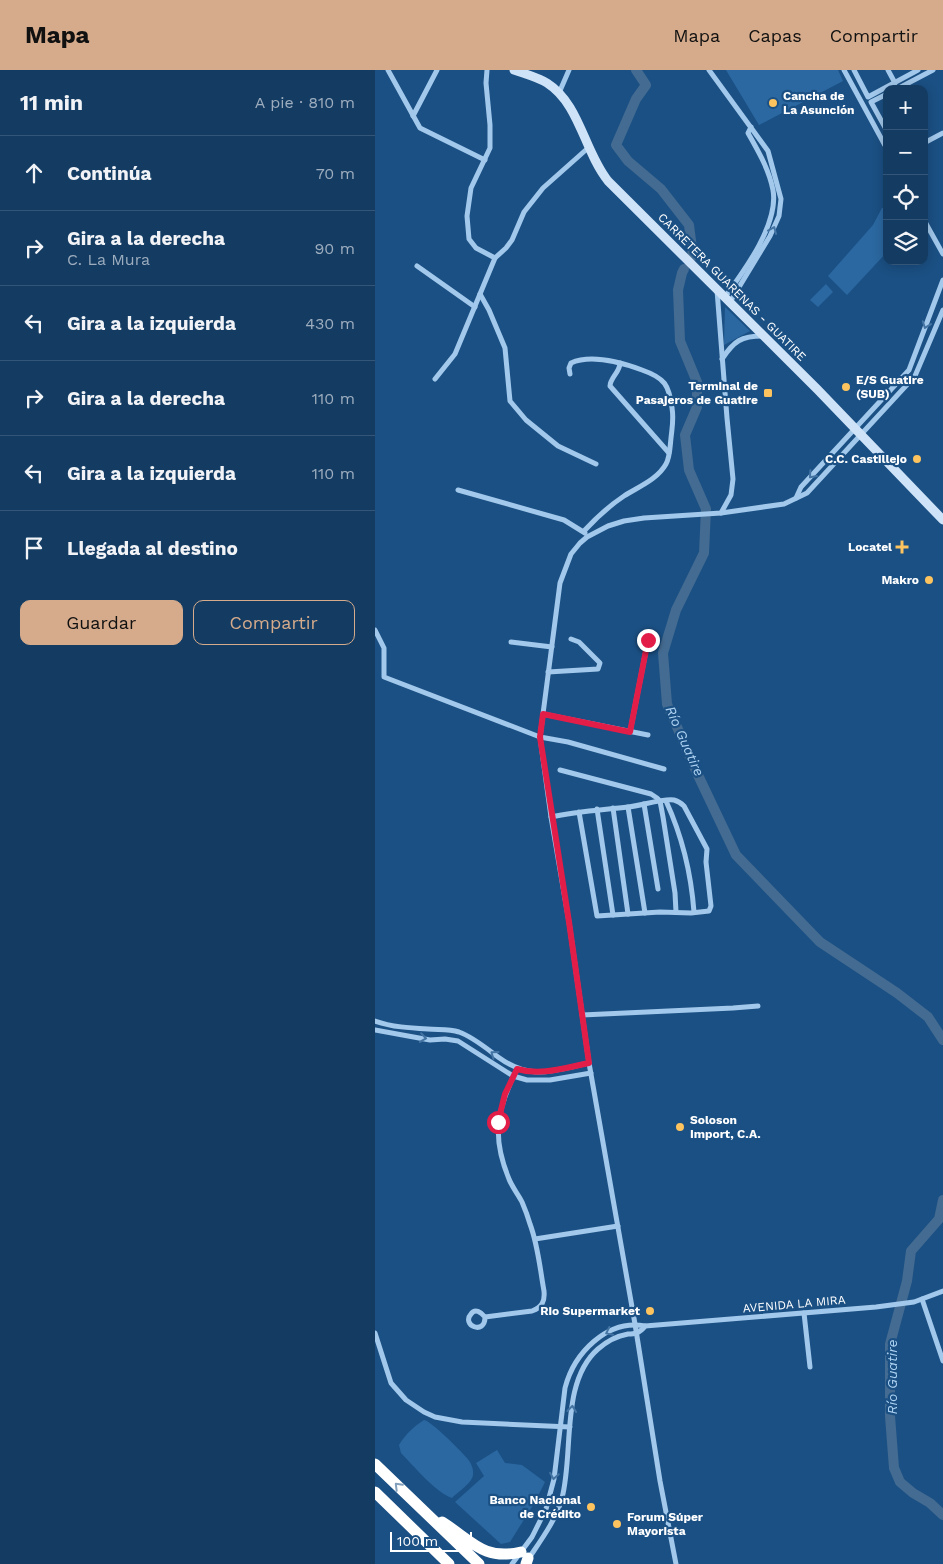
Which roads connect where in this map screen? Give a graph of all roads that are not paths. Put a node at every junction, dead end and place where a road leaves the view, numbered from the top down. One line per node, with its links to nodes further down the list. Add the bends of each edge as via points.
1 (388, 70): 17 (street)
2 (437, 70): 17 (street)
3 (487, 70): 24 (street, via 490,148)
4 (514, 70): 15 (main road, CARRETERA GUARENAS - GUATIRE, via 546,83)
5 (569, 70): 15 (street)
6 (709, 70): 19 (street)
7 (888, 70): 13 (street)
8 (918, 70): 13 (street)
9 (933, 70): 14 (street)
10 (846, 71): 12 (street)
11 (855, 72): 12 (street); 13 (street, via 868,97)
12 (849, 79): 22 (street)
13 (895, 83)
14 (905, 85)
15 (559, 93): 23 (main road, CARRETERA GUARENAS - GUATIRE, via 571,109)
16 (883, 96): 18 (street, via 871,102)
17 (413, 116): 24 (street, via 420,128)
18 (883, 124)
19 (751, 127): 32 (street, via 748,133 767,169 773,191 773,208 759,244); 32 (street, one-way to 19, via 771,236 779,216 781,199 768,151)
20 (943, 133): 21 (street)
21 (928, 141)
22 (883, 142)
23 (588, 148): 27 (street, via 543,188 524,212 512,240); 30 (main road, CARRETERA GUARENAS - GUATIRE, via 608,181)
24 (485, 160): 27 (street, via 471,188 467,216 469,240 476,248)
25 (928, 227): 26 (street)
26 (943, 254)
27 (495, 258): 31 (street)
28 (417, 266): 33 (street)
29 (943, 280): 40 (street, one-way to 40, via 909,370)
30 (714, 287): 32 (main road, CARRETERA GUARENAS - GUATIRE); 36 (street)
31 (480, 294): 33 (street); 42 (street, via 505,348 510,401 526,420 558,446)
32 (727, 300): 35 (main road, CARRETERA GUARENAS - GUATIRE)
33 (475, 307): 39 (street, via 455,354)
34 (943, 310): 40 (street, via 915,376)
35 (763, 336): 36 (street, via 741,339); 40 (main road, CARRETERA GUARENAS - GUATIRE)
36 (722, 359): 45 (street, via 733,479 731,495)
37 (620, 363): 38 (street, via 575,361 569,368); 41 (street, via 610,386); 41 (street, via 657,377 668,388 674,417)
38 (570, 374)
39 (435, 379)
40 (858, 432): 44 (street, one-way to 44, via 801,487); 44 (street, via 807,493); 46 (main road, CARRETERA GUARENAS - GUATIRE)
41 (669, 453): 47 (street, via 658,474 603,512)
42 (596, 464)
43 (458, 490): 47 (street, via 564,520)
44 (796, 498): 45 (street, via 784,504)
45 (721, 513): 48 (street, via 624,521)
46 (943, 520)
47 (584, 531): 48 (street)
48 (587, 537): 53 (street, via 571,554 561,583)
49 (375, 630): 58 (street, via 384,648 384,677)
50 (571, 639): 54 (street, via 579,642 595,658 599,663 598,669)
51 (648, 640): 56 (street)
52 (511, 642): 53 (street)
53 (552, 646): 54 (street)
54 (548, 672): 55 (street)
55 (543, 714): 56 (street); 58 (street)
56 (630, 732): 57 (street)
57 (648, 735)
58 (540, 737): 59 (street); 67 (street)
59 (664, 769)
60 (561, 770): 61 (street, via 651,794)
61 (663, 801): 62 (street); 69 (street); 70 (street, via 684,847); 70 (street, via 674,800 684,806 707,849 711,906 709,911)
62 (644, 804): 63 (street); 68 (street)
63 (628, 807): 64 (street); 71 (street)
64 (613, 808): 65 (street); 72 (street)
65 (597, 809): 66 (street); 73 (street)
66 (579, 812): 67 (street); 73 (street, via 597,916)
67 (551, 817): 75 (street)
68 (658, 888)
69 (676, 912): 70 (street); 71 (street)
70 (694, 912)
71 (645, 913): 72 (street)
72 (628, 914): 73 (street)
73 (613, 915)
74 (758, 1006): 75 (street)
75 (582, 1015): 78 (street)
76 (375, 1021): 79 (street, one-way to 76, via 460,1033)
77 (375, 1030): 81 (street, one-way to 81, via 430,1040 458,1041)
78 (589, 1063): 79 (street, via 535,1073); 80 (street)
79 (517, 1069): 81 (street)
80 (591, 1073): 81 (street, via 550,1080); 82 (street)
81 (513, 1076): 83 (street, via 499,1113 500,1148 509,1180 522,1203)
82 (617, 1226): 83 (street); 88 (street)
83 (535, 1239): 87 (street, via 544,1291 542,1305 532,1311)
84 (943, 1291): 85 (street, AVENIDA LA MIRA)
85 (922, 1299): 86 (street, AVENIDA LA MIRA, via 876,1307); 92 (street)
86 (804, 1313): 89 (street, AVENIDA LA MIRA); 93 (street)
87 (485, 1317)
88 (635, 1324): 89 (street, AVENIDA LA MIRA); 91 (street); 94 (street, AVENIDA LA MIRA, one-way to 94, via 605,1334 578,1358 568,1376)
89 (645, 1326): 91 (street, AVENIDA LA MIRA)
90 (375, 1333): 94 (street, via 391,1383 406,1400 424,1412 462,1422)
91 (636, 1333): 95 (street, AVENIDA LA MIRA, one-way to 91, via 574,1393 586,1363 607,1342); 103 (street)
92 (943, 1362)
93 (810, 1367)
94 (559, 1426): 95 (street); 99 (street, AVENIDA LA MIRA, one-way to 99, via 554,1479 546,1509)
95 (570, 1427): 99 (street, AVENIDA LA MIRA, via 561,1500 549,1527)
96 (375, 1464): 98 (highway, one-way to 96)
97 (375, 1492): 100 (highway)
98 (421, 1509): 99 (highway, via 491,1554 511,1554); 101 (highway)
99 (525, 1560): 102 (street, AVENIDA LA MIRA)
100 (449, 1564)
101 (479, 1564)
102 (512, 1564)
103 (675, 1564)

